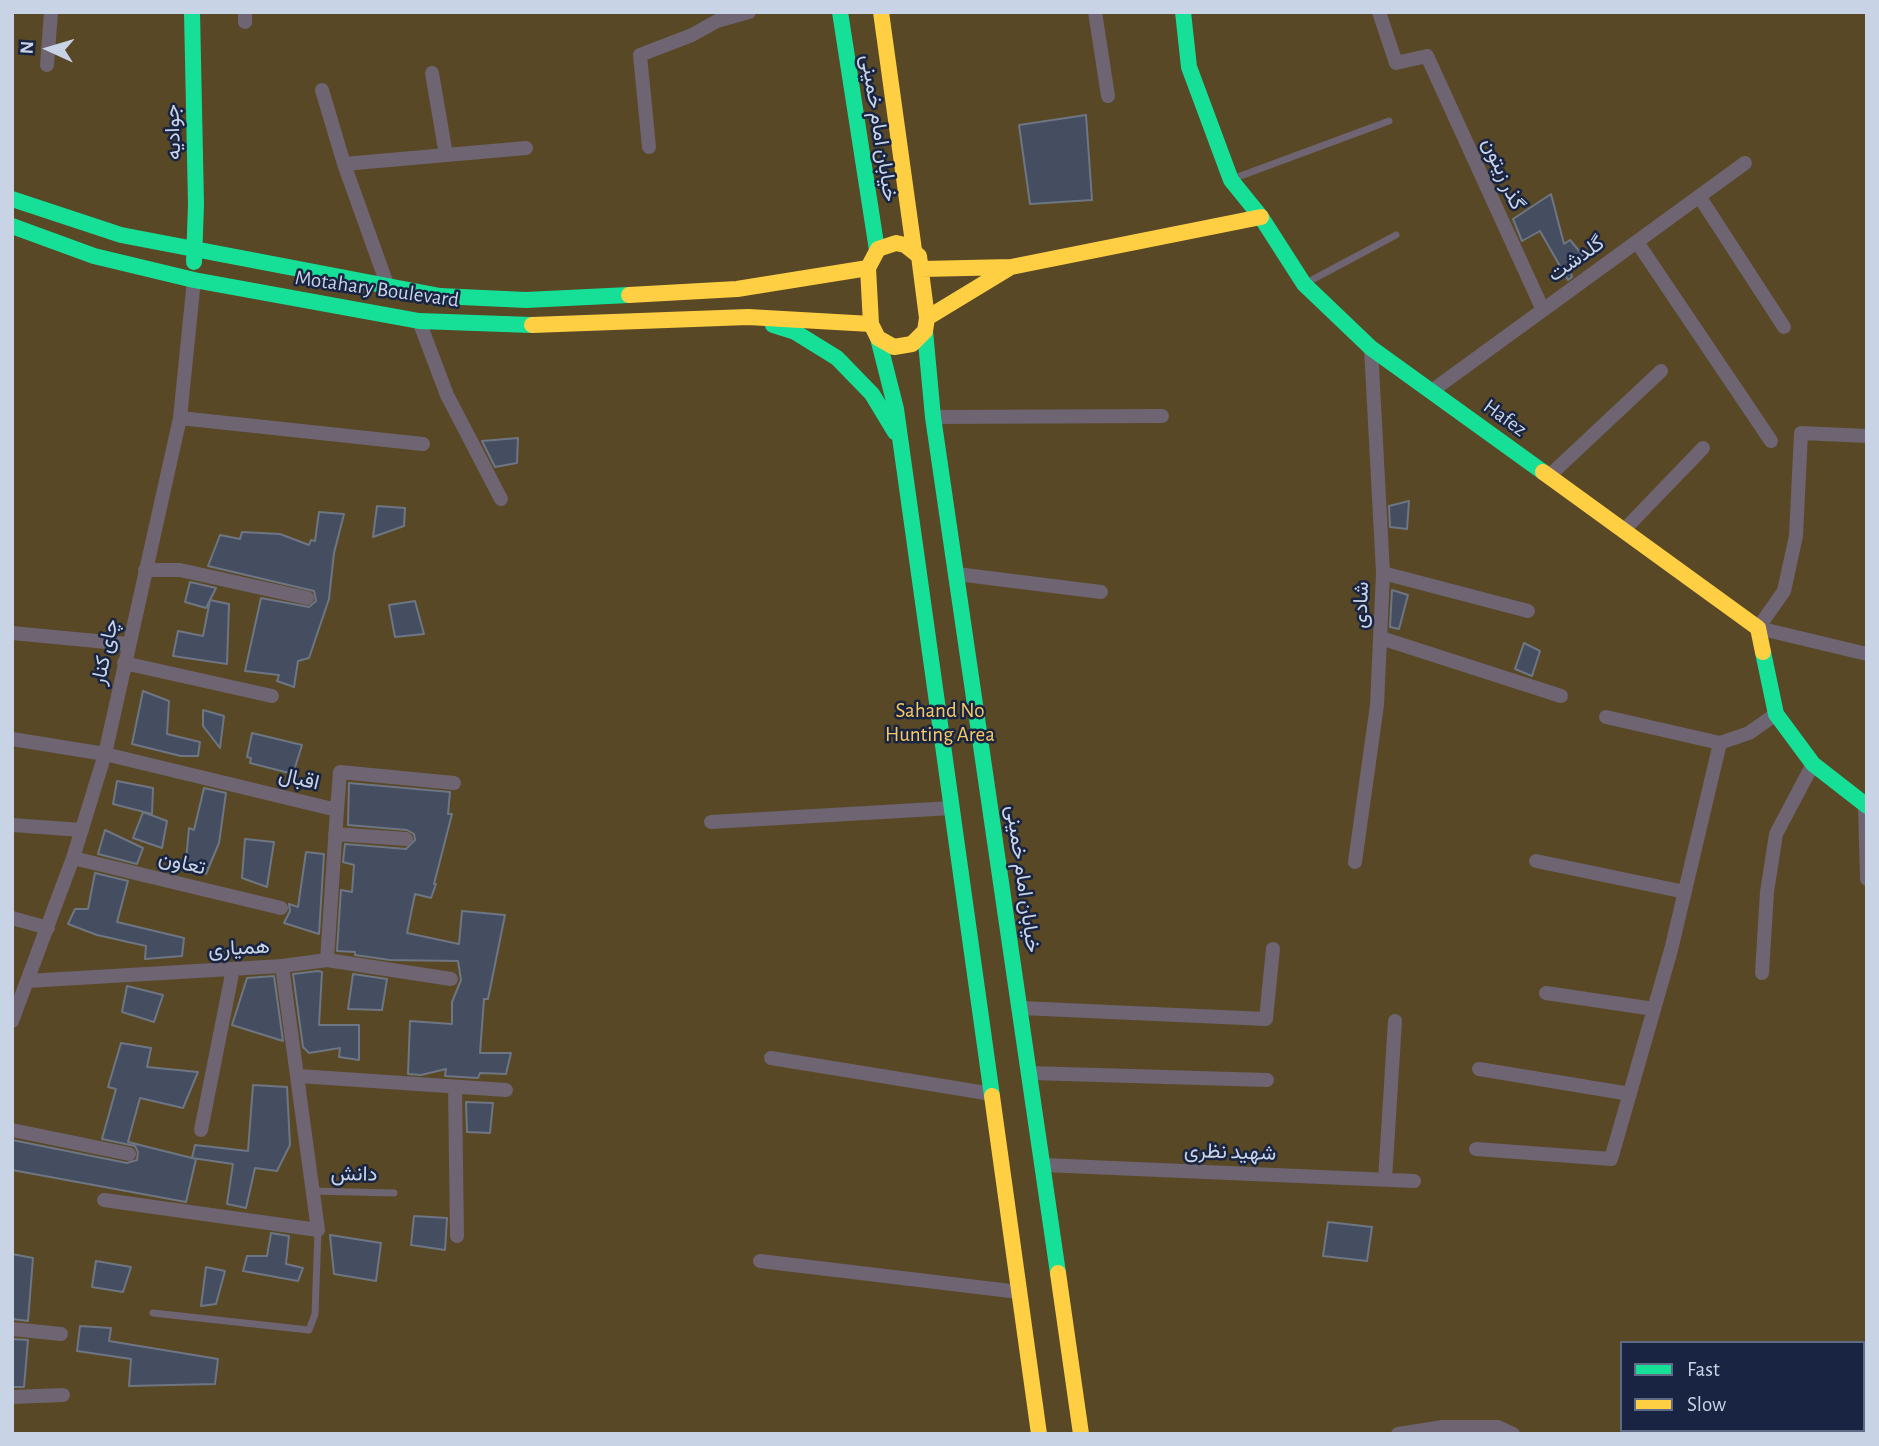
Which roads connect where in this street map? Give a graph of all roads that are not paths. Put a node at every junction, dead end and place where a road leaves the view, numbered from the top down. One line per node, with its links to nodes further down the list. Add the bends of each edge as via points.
1 (51, 12): 9 (street)
2 (192, 12): 26 (main road, جوادیه)
3 (749, 12): 14 (street, via 640,55)
4 (841, 12): 27 (main road, خیابان امام خمینی)
5 (881, 12): 28 (main road, خیابان امام خمینی)
6 (1095, 12): 12 (street)
7 (1183, 12): 19 (main road, Hafez, via 1189,67)
8 (1379, 12): 35 (street, گذر زیتون, via 1396,62 1427,56)
9 (47, 65)
10 (432, 74): 16 (street)
11 (322, 90): 18 (street)
12 (1108, 96)
13 (1389, 121): 19 (lane)
14 (649, 147)
15 (526, 148): 16 (street)
16 (446, 155): 18 (street)
17 (1745, 163): 20 (street, گلدشت)
18 (344, 164): 34 (street)
19 (1231, 180): 22 (main road, Hafez)
20 (1699, 196): 25 (street, گلدشت); 39 (street)
21 (12, 199): 26 (main road, Motahary Boulevard, via 121,235)
22 (1261, 217): 29 (main road); 33 (main road, Hafez)
23 (12, 226): 32 (main road, Motahary Boulevard, via 94,256)
24 (1396, 234): 33 (lane)
25 (1637, 242): 35 (street, گلدشت); 49 (street)
26 (193, 249): 32 (main road, جوادیه); 34 (main road, Motahary Boulevard)
27 (877, 250): 28 (main road, via 896,243); 30 (main road)
28 (914, 250): 31 (main road, خیابان امام خمینی)
29 (1011, 267): 31 (main road); 38 (main road)
30 (868, 268): 34 (main road, Motahary Boulevard, via 737,289 526,300 440,296); 40 (main road)
31 (922, 269): 38 (main road, خیابان امام خمینی)
32 (194, 280): 37 (main road, Motahary Boulevard); 46 (street, چای کنار)
33 (1304, 284): 41 (main road, Hafez)
34 (388, 287)
35 (1542, 308): 43 (street, گلدشت)
36 (748, 317): 37 (main road, Motahary Boulevard, via 504,326); 40 (main road, Motahary Boulevard); 48 (main road, via 795,332 837,358 872,394)
37 (419, 321): 53 (street, via 447,395)
38 (926, 324): 40 (main road, Motahary Boulevard, via 912,344 903,347 894,347); 45 (main road, خیابان امام خمینی)
39 (1784, 327)
40 (874, 331): 48 (main road, via 896,409)
41 (1371, 348): 43 (main road, Hafez); 56 (street, شادی)
42 (1661, 371): 52 (street)
43 (1433, 390): 52 (main road, Hafez)
44 (1162, 416): 45 (street)
45 (933, 417): 57 (main road, خیابان امام خمینی)
46 (180, 418): 50 (street); 55 (street, چای کنار)
47 (1867, 436): 61 (street, via 1801,433 1796,537 1784,591)
48 (898, 437): 77 (main road)
49 (1771, 441)
50 (423, 444)
51 (1703, 448): 54 (street)
52 (1549, 476): 54 (main road, Hafez)
53 (501, 499)
54 (1624, 530): 61 (main road, Hafez)
55 (145, 570): 59 (street, via 180,570); 64 (street, چای کنار)
56 (1383, 573): 60 (street); 63 (street, شادی)
57 (957, 574): 58 (street); 100 (main road, خیابان امام خمینی)
58 (1101, 592)
59 (307, 598)
60 (1528, 611)
61 (1758, 628): 65 (street); 69 (main road)
62 (12, 633): 64 (street)
63 (1381, 638): 68 (street); 86 (street, شادی, via 1377,705)
64 (128, 644): 66 (street, چای کنار)
65 (1867, 654)
66 (124, 663): 67 (street); 73 (street, چای کنار)
67 (272, 696)
68 (1561, 696)
69 (1776, 714): 72 (street, via 1749,733); 74 (main road)
70 (1606, 718): 72 (street)
71 (12, 739): 73 (street, اقبال)
72 (1720, 743): 88 (street)
73 (105, 754): 78 (street, اقبال); 81 (street, چای کنار)
74 (1813, 764): 76 (main road); 96 (street, via 1776,834)
75 (454, 783): 78 (street, via 340,772)
76 (1866, 806): 87 (street)
77 (952, 808): 79 (street); 111 (main road)
78 (337, 810): 82 (street, اقبال)
79 (710, 822)
80 (12, 825): 81 (street)
81 (82, 830): 84 (street, چای کنار)
82 (335, 834): 83 (street); 93 (street, اقبال)
83 (406, 839)
84 (73, 858): 89 (street, تعاون); 91 (street, چای کنار)
85 (1536, 861): 88 (street)
86 (1355, 862)
87 (1867, 879)
88 (1685, 892): 101 (street)
89 (281, 908)
90 (12, 918): 91 (street)
91 (48, 928): 98 (street, چای کنار)
92 (1273, 949): 100 (street, via 1266,1018)
93 (327, 960): 94 (street, همیاری); 97 (street, همیاری)
94 (282, 966): 95 (street, همیاری); 107 (street)
95 (233, 969): 98 (street, همیاری); 114 (street)
96 (1762, 974)
97 (451, 979)
98 (27, 981): 102 (street, چای کنار)
99 (1546, 993): 101 (street)
100 (1021, 1008): 106 (main road, خیابان امام خمینی)
101 (1654, 1009): 112 (street)
102 (14, 1012)
103 (1395, 1021): 118 (street)
104 (771, 1058): 111 (street)
105 (1479, 1069): 112 (street)
106 (1030, 1073): 108 (street); 117 (main road, خیابان امام خمینی)
107 (299, 1076): 109 (street); 120 (street)
108 (1267, 1080)
109 (455, 1087): 110 (street); 124 (street)
110 (506, 1090)
111 (992, 1094): 126 (main road)
112 (1630, 1094): 115 (street, via 1611,1159)
113 (12, 1130): 116 (street)
114 (201, 1130)
115 (1476, 1149)
116 (129, 1154)
117 (1044, 1165): 118 (street, شهید نظری); 133 (main road, خیابان امام خمینی)
118 (1385, 1179): 119 (street, شهید نظری)
119 (1413, 1181)
120 (313, 1191): 121 (lane, دانش); 123 (street)
121 (394, 1193)
122 (104, 1200): 123 (street)
123 (318, 1230): 127 (lane, via 315,1314 309,1330)
124 (457, 1236)
125 (760, 1261): 126 (street)
126 (1019, 1292): 132 (main road)
127 (153, 1313)
128 (12, 1329): 129 (street)
129 (61, 1334)
130 (63, 1395): 131 (street)
131 (12, 1397)
132 (1039, 1434)
133 (1081, 1434)
134 (1398, 1434): 135 (street, via 1443,1427 1498,1427)
135 (1513, 1434)

